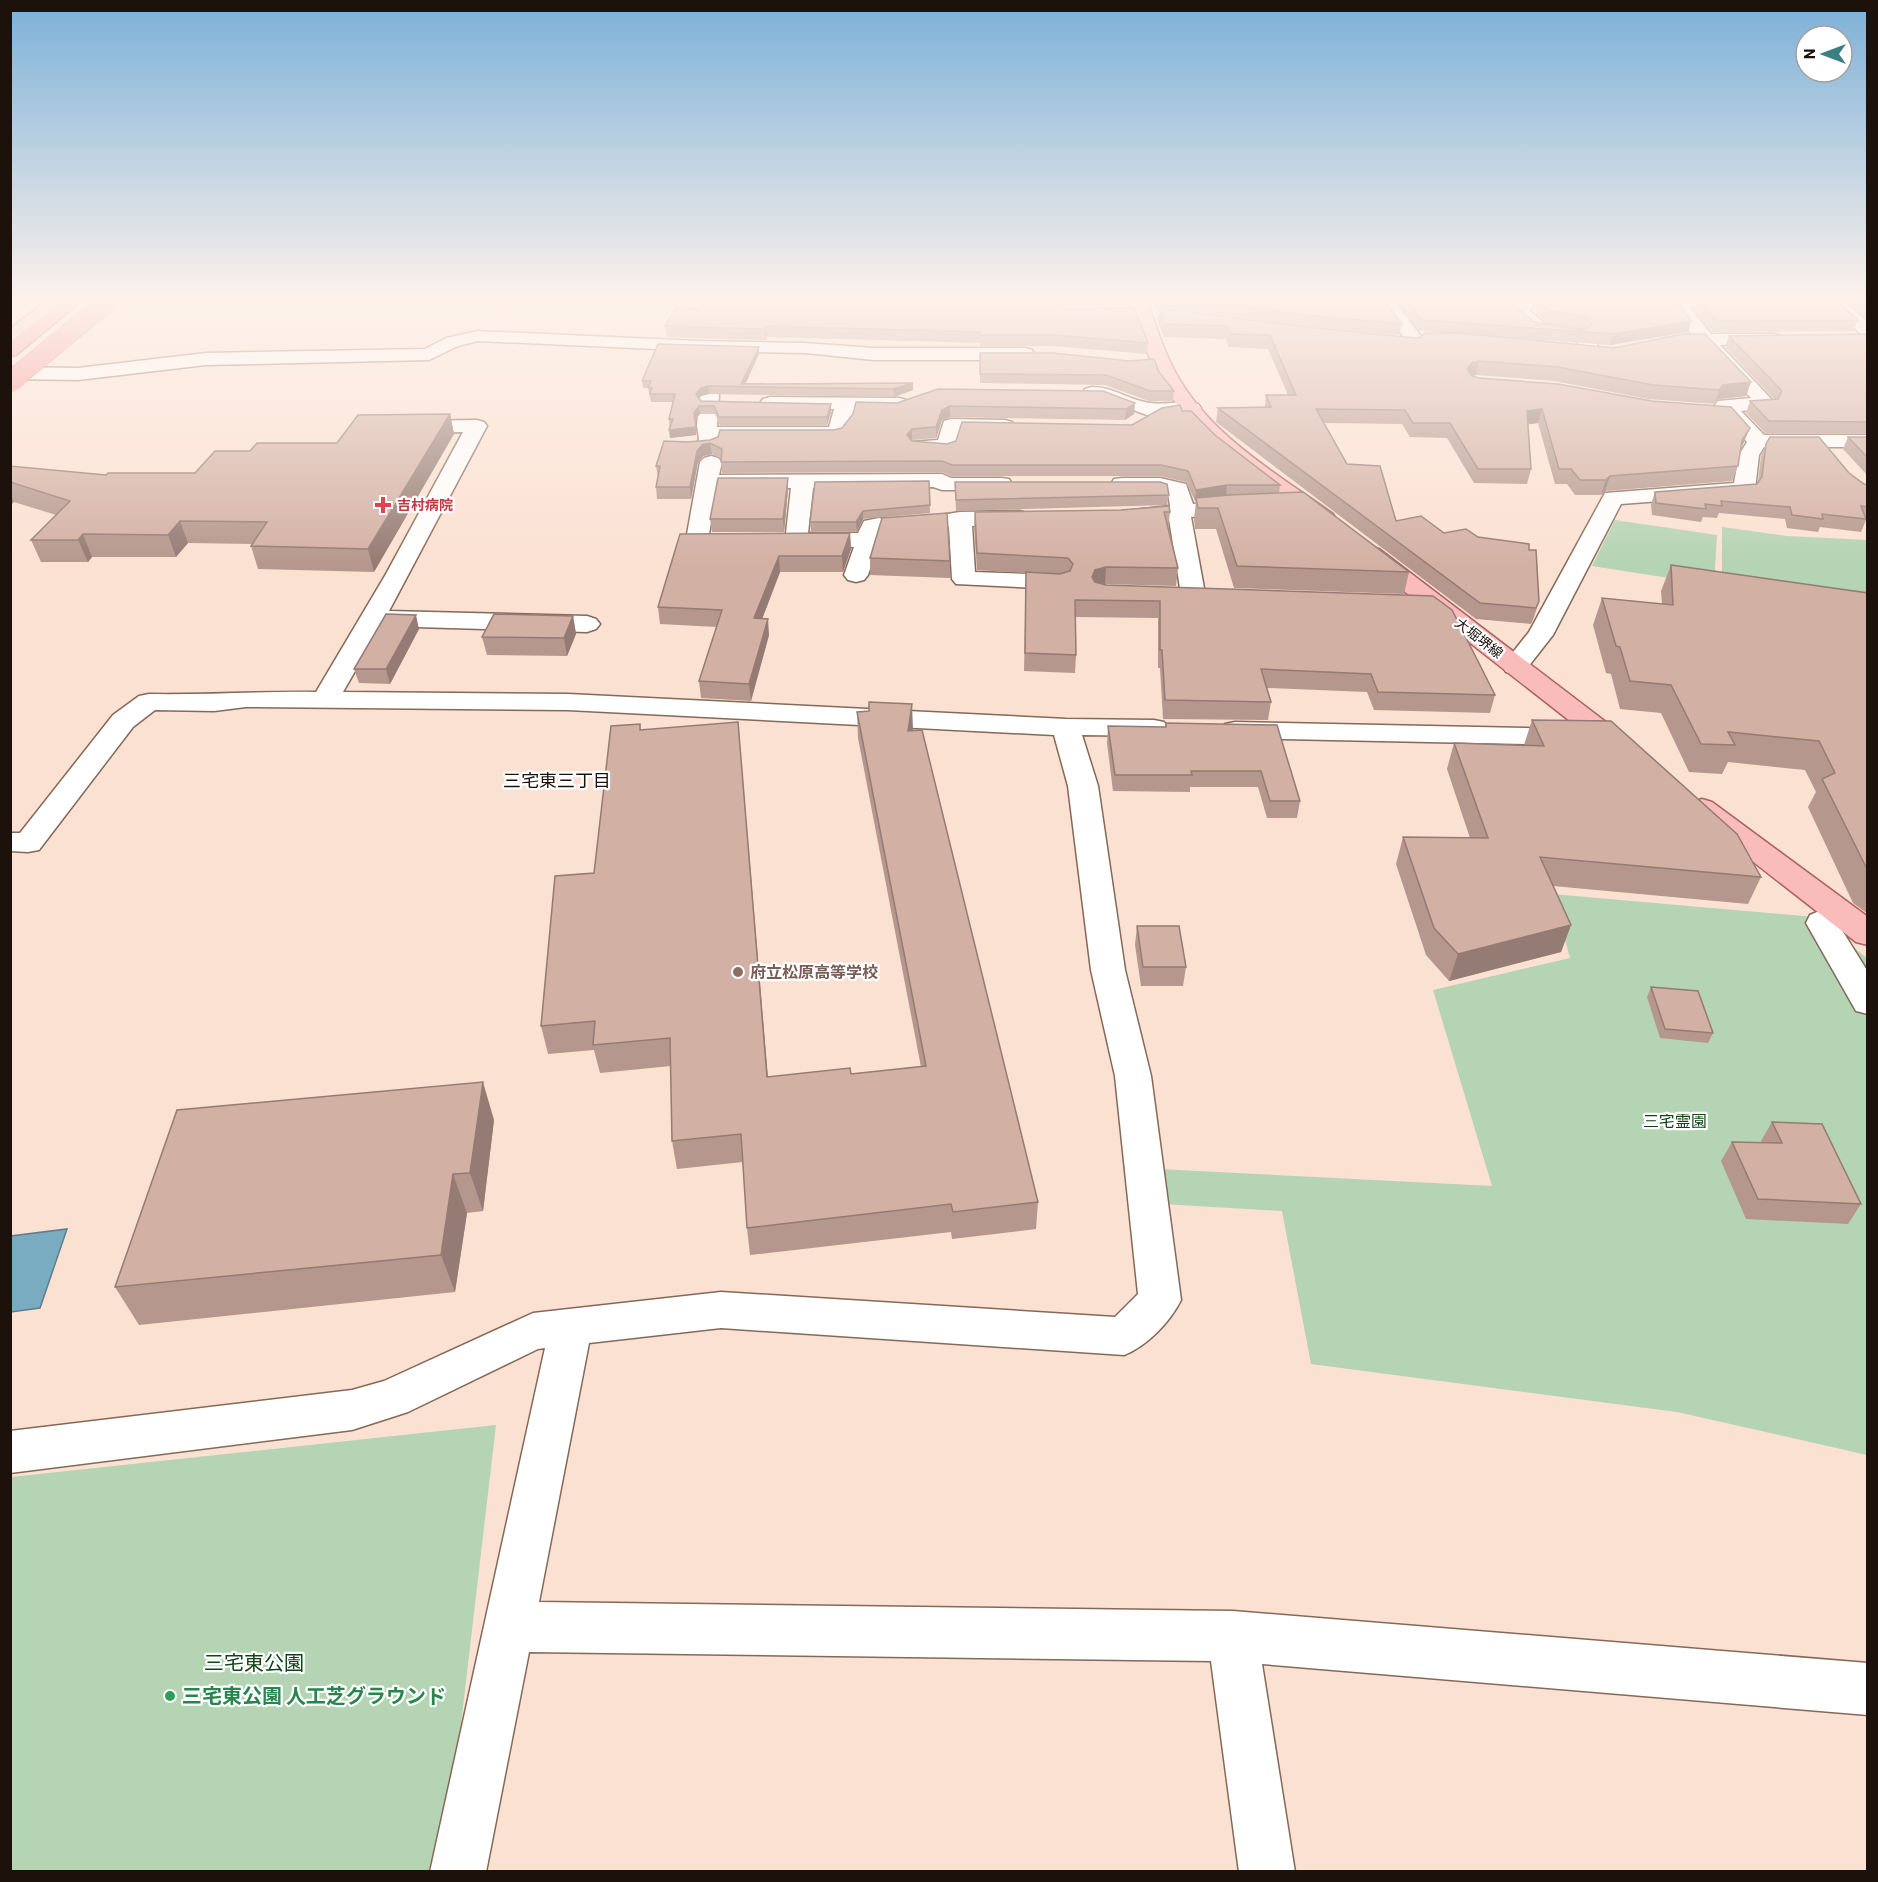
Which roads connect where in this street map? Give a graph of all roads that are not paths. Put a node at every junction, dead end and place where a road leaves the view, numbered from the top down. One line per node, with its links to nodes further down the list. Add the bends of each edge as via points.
1 (1176, 389): 10 (main road, 大堀堺線)
2 (1609, 389): 6 (street)
3 (1753, 389): 13 (street, via 1766,404 1725,405)
4 (1071, 392): 11 (street, via 1104,393)
5 (916, 398): 9 (street, via 896,405)
6 (1607, 399)
7 (731, 403): 18 (street, via 709,399 707,426)
8 (754, 403): 9 (street)
9 (844, 405): 18 (street, via 842,423 835,433)
10 (1191, 408): 11 (street); 29 (main road, 大堀堺線, via 1222,440)
11 (1157, 409): 16 (street)
12 (1709, 412): 13 (street)
13 (1732, 413): 19 (street)
14 (387, 427): 45 (street, via 477,426)
15 (1030, 427): 22 (street, via 951,425 947,447)
16 (1131, 428)
17 (1820, 440): 19 (street); 20 (street); 23 (street)
18 (712, 441): 21 (street); 26 (street)
19 (1758, 441): 47 (street, via 1749,455 1744,489 1613,498 1540,636)
20 (1868, 441)
21 (690, 444)
22 (919, 446)
23 (1835, 457)
24 (810, 474): 25 (street); 26 (street); 36 (street)
25 (942, 476): 27 (street); 33 (street)
26 (708, 482): 37 (street)
27 (1022, 484)
28 (1103, 484): 30 (street, via 1160,484 1178,489 1182,503)
29 (1307, 506): 30 (street, via 1226,506); 44 (main road, 大堀堺線)
30 (1179, 512): 31 (street); 42 (street)
31 (1108, 517)
32 (1040, 518): 33 (street)
33 (952, 520): 34 (street); 41 (street, via 964,579)
34 (920, 522)
35 (896, 524): 38 (street, via 872,526)
36 (797, 533)
37 (697, 539)
38 (868, 540): 39 (street); 40 (street)
39 (773, 541)
40 (856, 575)
41 (1058, 582)
42 (1193, 593)
43 (1400, 603): 44 (street)
44 (1435, 604): 47 (main road, 大堀堺線)
45 (372, 618): 46 (street); 48 (street)
46 (587, 624)
47 (1515, 666): 50 (main road, 大堀堺線)
48 (325, 700): 49 (street, via 568,702); 53 (street, via 149,702 123,721 28,843)
49 (1066, 727): 50 (street); 57 (street, via 1083,786 1108,970 1133,1076 1160,1300 1124,1336 721,1310)
50 (1608, 737): 51 (main road, 大堀堺線)
51 (1644, 764)
52 (1680, 791): 54 (main road)
53 (10, 842)
54 (1840, 913): 55 (main road); 56 (street, via 1822,923)
55 (1868, 934)
56 (1868, 1002)
57 (571, 1327): 58 (street, via 533,1331 392,1398 352,1410); 59 (street)
58 (10, 1452)
59 (509, 1627): 60 (street); 62 (street)
60 (1233, 1636): 61 (street); 63 (street)
61 (1868, 1689)
62 (458, 1872)
63 (1267, 1872)

